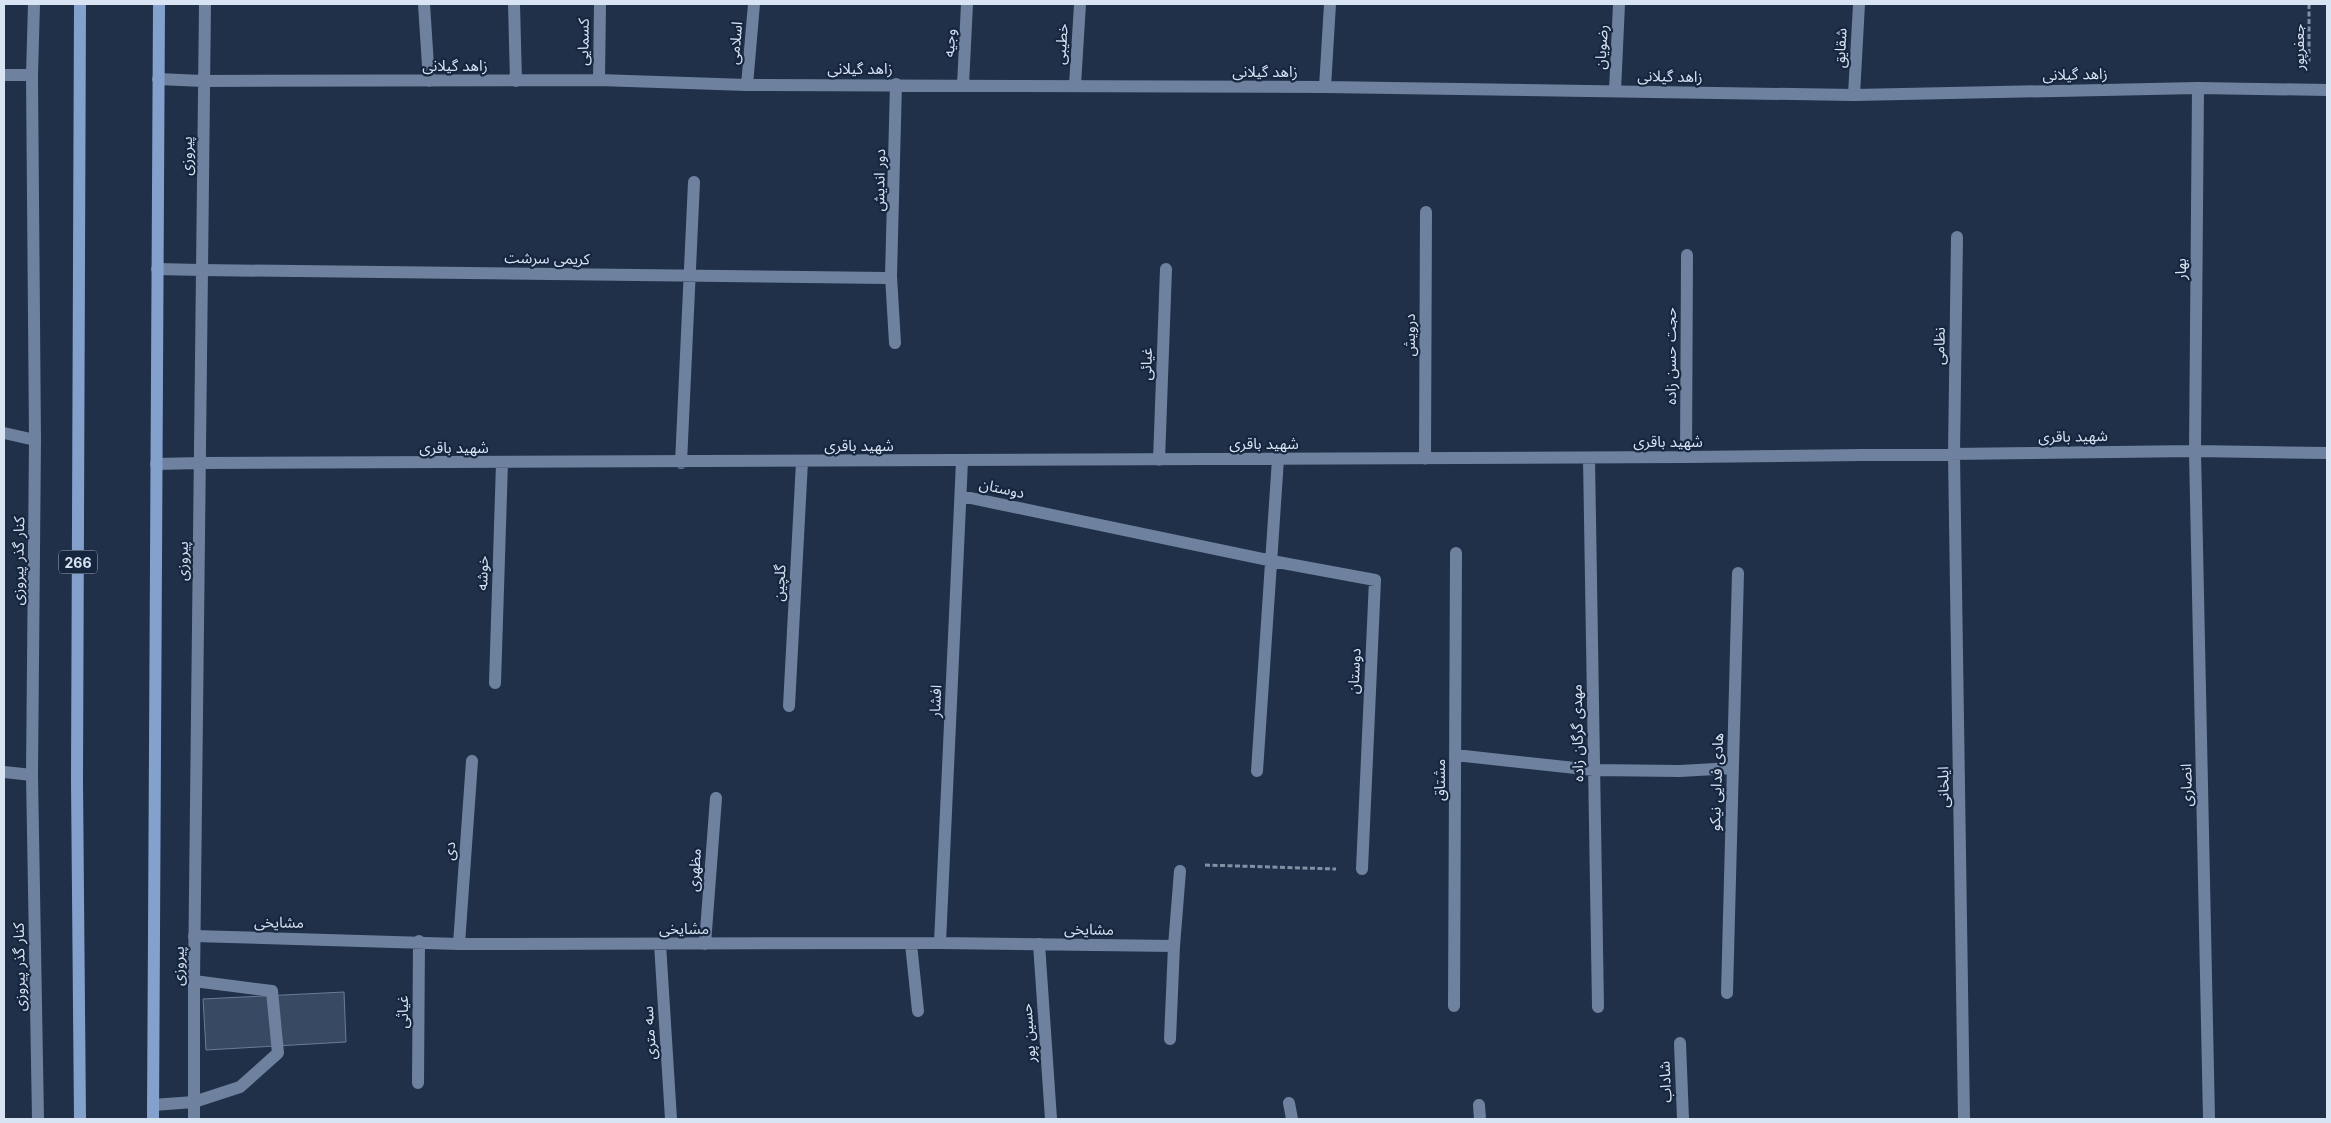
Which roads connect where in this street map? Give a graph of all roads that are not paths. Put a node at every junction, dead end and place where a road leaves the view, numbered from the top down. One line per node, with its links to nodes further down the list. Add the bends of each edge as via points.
1 (34, 4): 15 (street, کنار گذر پیروزی)
2 (80, 4): 94 (main road, 266, via 76,781)
3 (158, 4): 16 (main road, پیروزی)
4 (204, 4): 18 (street, پیروزی)
5 (424, 4): 19 (street)
6 (514, 4): 20 (street)
7 (600, 4): 17 (street, کسمایی)
8 (754, 4): 22 (street, اسلامی)
9 (967, 4): 23 (street, وجیه)
10 (1080, 4): 24 (street, خطیبی)
11 (1330, 4): 25 (street)
12 (1619, 4): 28 (street, رضویان)
13 (1859, 4): 29 (street, شقایق)
14 (4, 75): 15 (street)
15 (32, 75): 41 (street, کنار گذر پیروزی)
16 (158, 79): 18 (street, زاهد گیلانی); 34 (main road, پیروزی)
17 (599, 80): 20 (street, زاهد گیلانی); 22 (street, زاهد گیلانی)
18 (203, 81): 19 (street, زاهد گیلانی); 36 (street, پیروزی)
19 (429, 81): 20 (street, زاهد گیلانی)
20 (516, 81)
21 (896, 84): 22 (street, زاهد گیلانی); 23 (street, زاهد گیلانی); 38 (street, دور اندیش)
22 (747, 85)
23 (963, 85): 24 (street, زاهد گیلانی)
24 (1075, 86): 25 (street, زاهد گیلانی)
25 (1325, 87): 28 (street, زاهد گیلانی)
26 (2198, 88): 27 (street, زاهد گیلانی); 29 (street, زاهد گیلانی); 42 (street, بهار)
27 (2327, 90)
28 (1615, 91): 29 (street, زاهد گیلانی)
29 (1854, 95)
30 (694, 182): 37 (street)
31 (1426, 212): 48 (street, درویش)
32 (1957, 237): 44 (street, نظامی)
33 (1687, 255): 45 (street, حجت حسن زاده)
34 (157, 269): 36 (street, کریمی سرشت); 54 (main road, پیروزی)
35 (1166, 269): 49 (street, غیائی)
36 (201, 270): 37 (street, کریمی سرشت); 52 (street, پیروزی)
37 (690, 276): 38 (street, کریمی سرشت); 53 (street)
38 (891, 276): 39 (street, دور اندیش)
39 (895, 344)
40 (4, 434): 41 (street)
41 (36, 440): 68 (street, کنار گذر پیروزی)
42 (2195, 451): 43 (street, شهید باقری); 44 (street, شهید باقری); 103 (street, انصاری)
43 (2327, 453)
44 (1954, 454): 45 (street, شهید باقری); 102 (street, ایلخانی)
45 (1686, 457): 46 (street, شهید باقری)
46 (1589, 458): 48 (street, شهید باقری); 65 (street, مهدی گرگان زاده)
47 (1278, 459): 48 (street, شهید باقری); 49 (street, شهید باقری); 58 (street)
48 (1425, 459)
49 (1159, 460): 50 (street, شهید باقری)
50 (962, 461): 51 (street, شهید باقری); 56 (street, افشار)
51 (802, 462): 53 (street, شهید باقری); 61 (street, گلچین)
52 (200, 463): 54 (street, شهید باقری); 55 (street, شهید باقری); 72 (street, پیروزی)
53 (681, 463): 55 (street, شهید باقری)
54 (156, 464): 91 (main road, پیروزی)
55 (502, 464): 60 (street, خوشه)
56 (961, 496): 58 (street, دوستان); 74 (street, افشار)
57 (1456, 553): 62 (street, مشتاق)
58 (1272, 560): 67 (street); 70 (street, دوستان, via 1375,580)
59 (1738, 573): 64 (street, هادی فدایی نیکو)
60 (495, 683)
61 (789, 706)
62 (1455, 755): 65 (street); 83 (street, مشتاق)
63 (472, 761): 75 (street, دی)
64 (1733, 768): 65 (street); 82 (street, هادی فدایی نیکو)
65 (1594, 770): 84 (street, مهدی گرگان زاده)
66 (4, 772): 68 (street)
67 (1257, 772)
68 (32, 775): 93 (street, کنار گذر پیروزی)
69 (716, 798): 77 (street, مظهری)
70 (1362, 869)
71 (1180, 871): 80 (street)
72 (194, 936): 73 (street, مشایخی); 81 (street, پیروزی)
73 (419, 941): 75 (street, مشایخی); 88 (street, غیاثی)
74 (940, 943): 78 (street, مشایخی); 79 (street, مشایخی)
75 (459, 944): 76 (street, مشایخی)
76 (660, 944): 77 (street, مشایخی); 97 (street, سه متری)
77 (705, 944): 78 (street, مشایخی)
78 (911, 944): 85 (street)
79 (1039, 944): 80 (street, مشایخی); 98 (street, حسین پور)
80 (1174, 946): 86 (street)
81 (194, 981): 89 (street, پیروزی); 89 (street, via 272,991 278,1053 240,1087)
82 (1727, 993)
83 (1454, 1006)
84 (1598, 1007)
85 (918, 1011)
86 (1170, 1039)
87 (1680, 1043): 101 (street, شاداب)
88 (418, 1083)
89 (194, 1102): 91 (street); 96 (street, پیروزی)
90 (1289, 1103): 99 (street)
91 (153, 1105): 95 (main road, پیروزی)
92 (1479, 1105): 100 (street)
93 (38, 1119)
94 (80, 1119)
95 (153, 1119)
96 (194, 1119)
97 (672, 1119)
98 (1051, 1119)
99 (1292, 1119)
100 (1480, 1119)
101 (1683, 1119)
102 (1964, 1119)
103 (2209, 1119)

